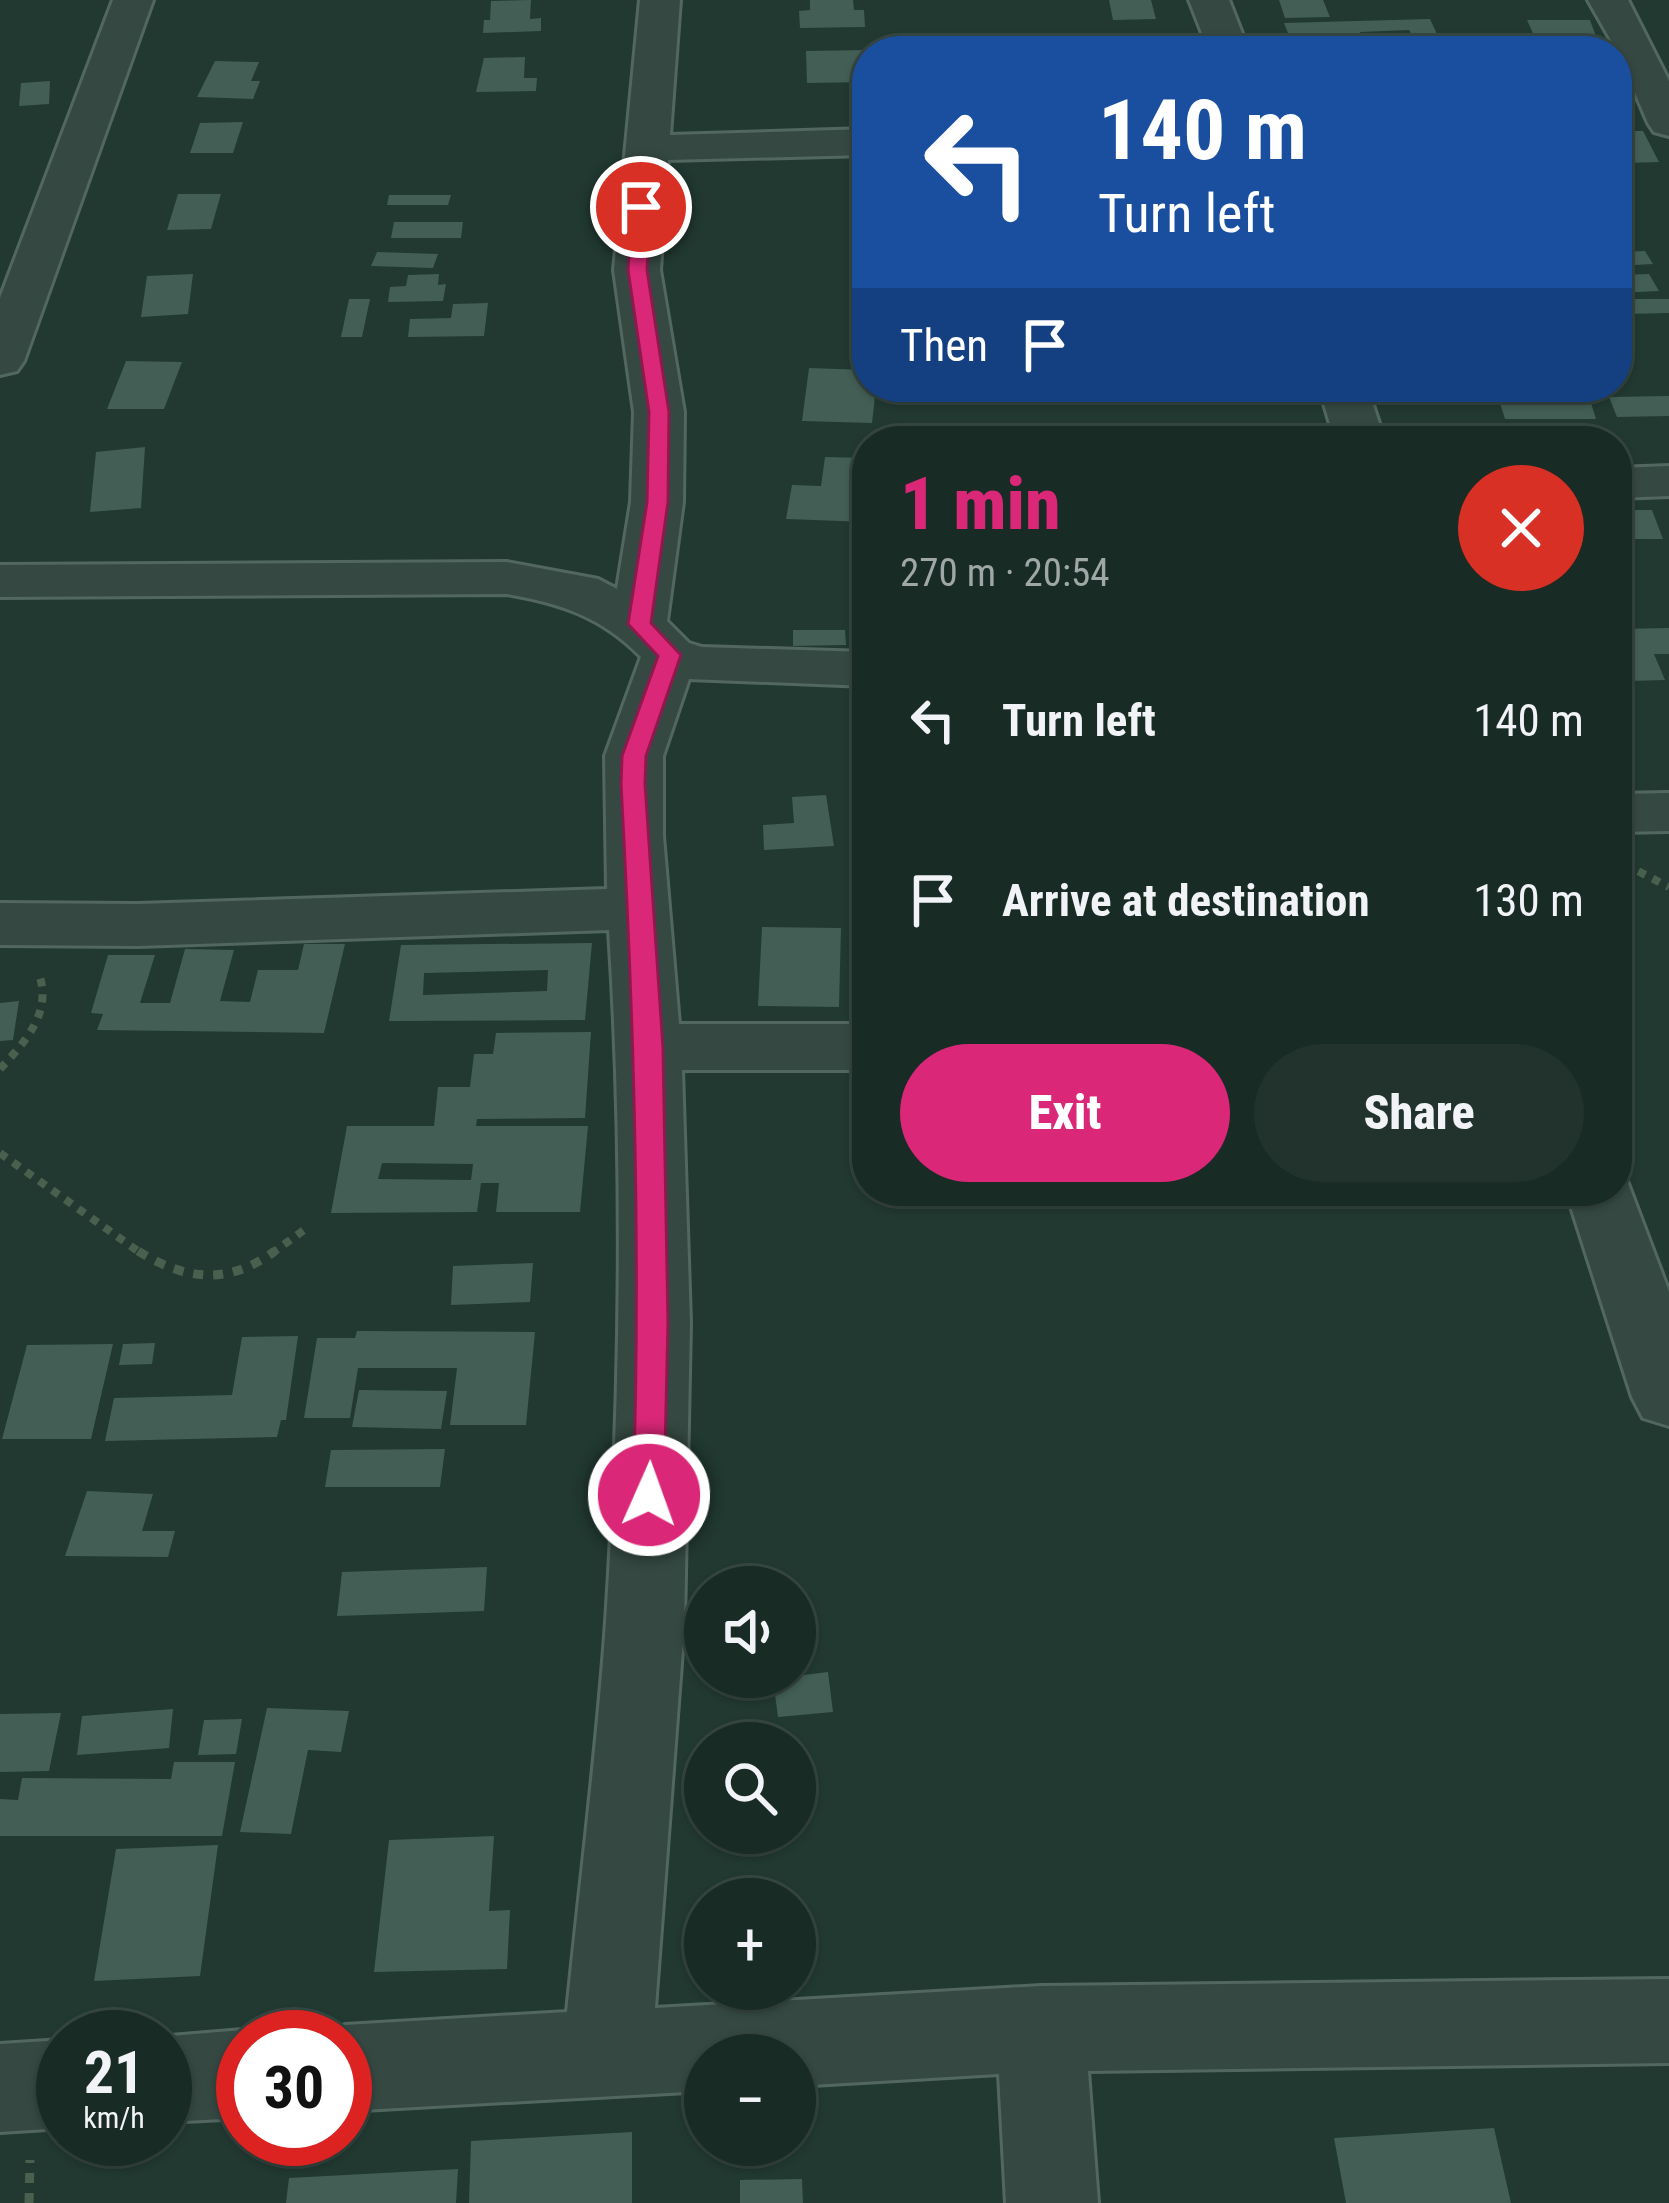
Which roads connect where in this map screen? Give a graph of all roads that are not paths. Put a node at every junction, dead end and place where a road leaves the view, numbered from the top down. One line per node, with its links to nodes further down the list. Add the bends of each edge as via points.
1 (133, 0): 11 (street)
2 (660, 0): 10 (street)
3 (1209, 0): 5 (street)
4 (1608, 0): 6 (street)
5 (1223, 36)
6 (1626, 36)
7 (1632, 48): 8 (street)
8 (1669, 123)
9 (852, 142): 10 (street)
10 (651, 148): 15 (street, via 638,270 659,412)
11 (0, 361)
12 (1669, 481): 13 (street)
13 (1632, 482)
14 (0, 581): 15 (street, via 507,578 579,590)
15 (651, 666): 16 (street, via 697,690 788,670); 19 (street, via 634,756)
16 (852, 669)
17 (1669, 812): 18 (street)
18 (1632, 813)
19 (641, 908): 20 (street, via 138,925); 22 (street)
20 (18, 946)
21 (852, 1047): 22 (street)
22 (649, 1048): 27 (street, via 654,1323 645,1624)
23 (1605, 1206): 24 (street)
24 (1669, 1396)
25 (1669, 2021): 26 (street)
26 (1041, 2029): 27 (street); 31 (street)
27 (607, 2053): 28 (street)
28 (372, 2066)
29 (36, 2086): 30 (street)
30 (0, 2088)
31 (1052, 2203)

